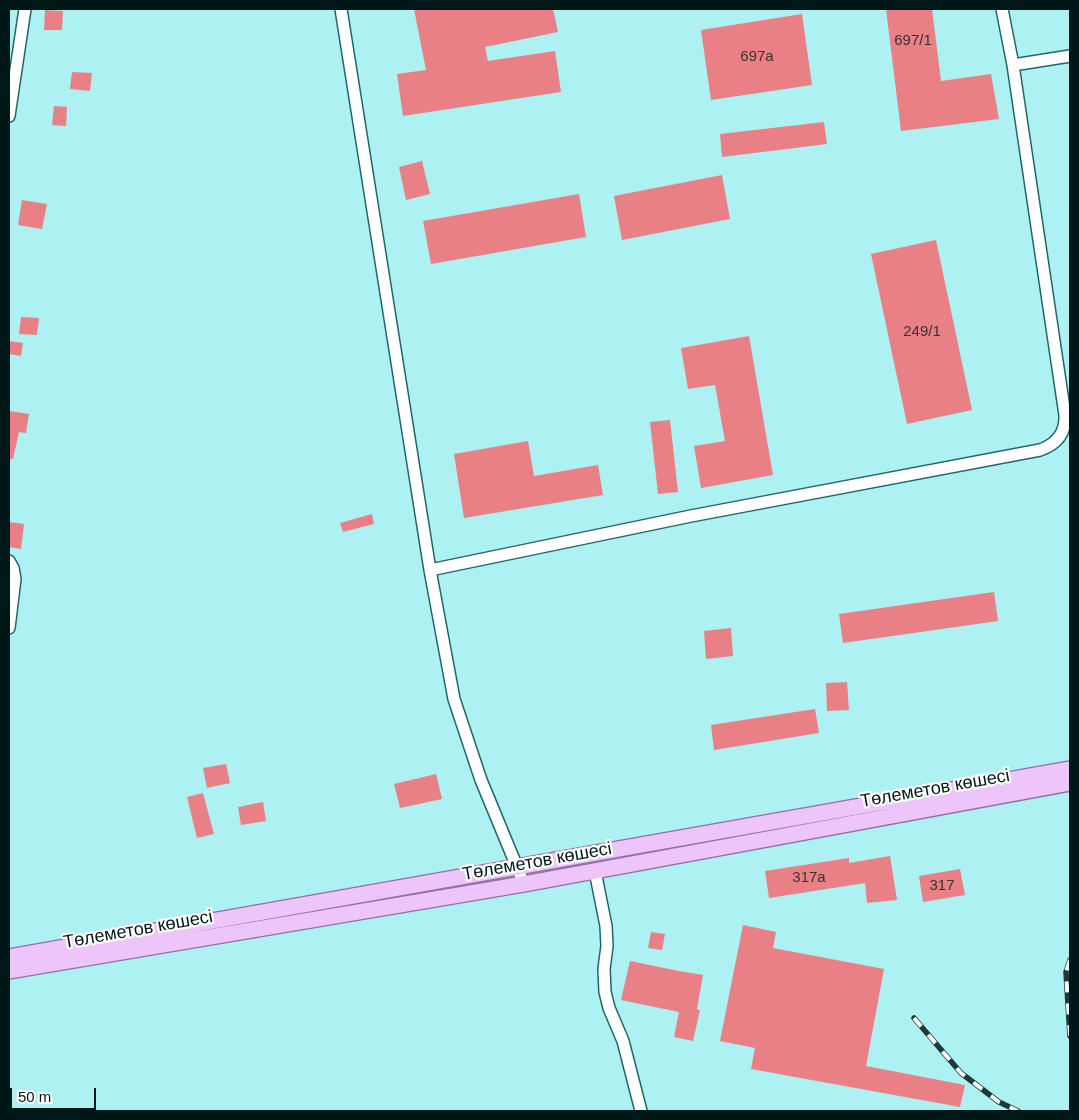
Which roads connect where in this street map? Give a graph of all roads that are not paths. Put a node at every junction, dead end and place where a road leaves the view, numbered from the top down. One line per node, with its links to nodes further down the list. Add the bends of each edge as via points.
1 (24, 9): 6 (street)
2 (341, 9): 8 (street)
3 (1002, 9): 5 (street)
4 (1070, 56): 5 (street)
5 (1013, 65): 8 (street, via 1065,415 1062,432 1049,447)
6 (9, 116)
7 (9, 561): 9 (street, via 15,579)
8 (430, 570): 12 (street, via 454,699 481,780)
9 (9, 628)
10 (1070, 769): 12 (main road, Төлеметов көшесі)
11 (1070, 783): 13 (main road, Төлеметов көшесі)
12 (518, 868): 14 (street); 15 (main road, Төлеметов көшесі)
13 (595, 871): 14 (main road, Төлеметов көшесі); 17 (street, via 606,926 604,969 608,1008 623,1040)
14 (524, 884): 16 (main road, Төлеметов көшесі)
15 (9, 957)
16 (9, 972)
17 (641, 1111)

